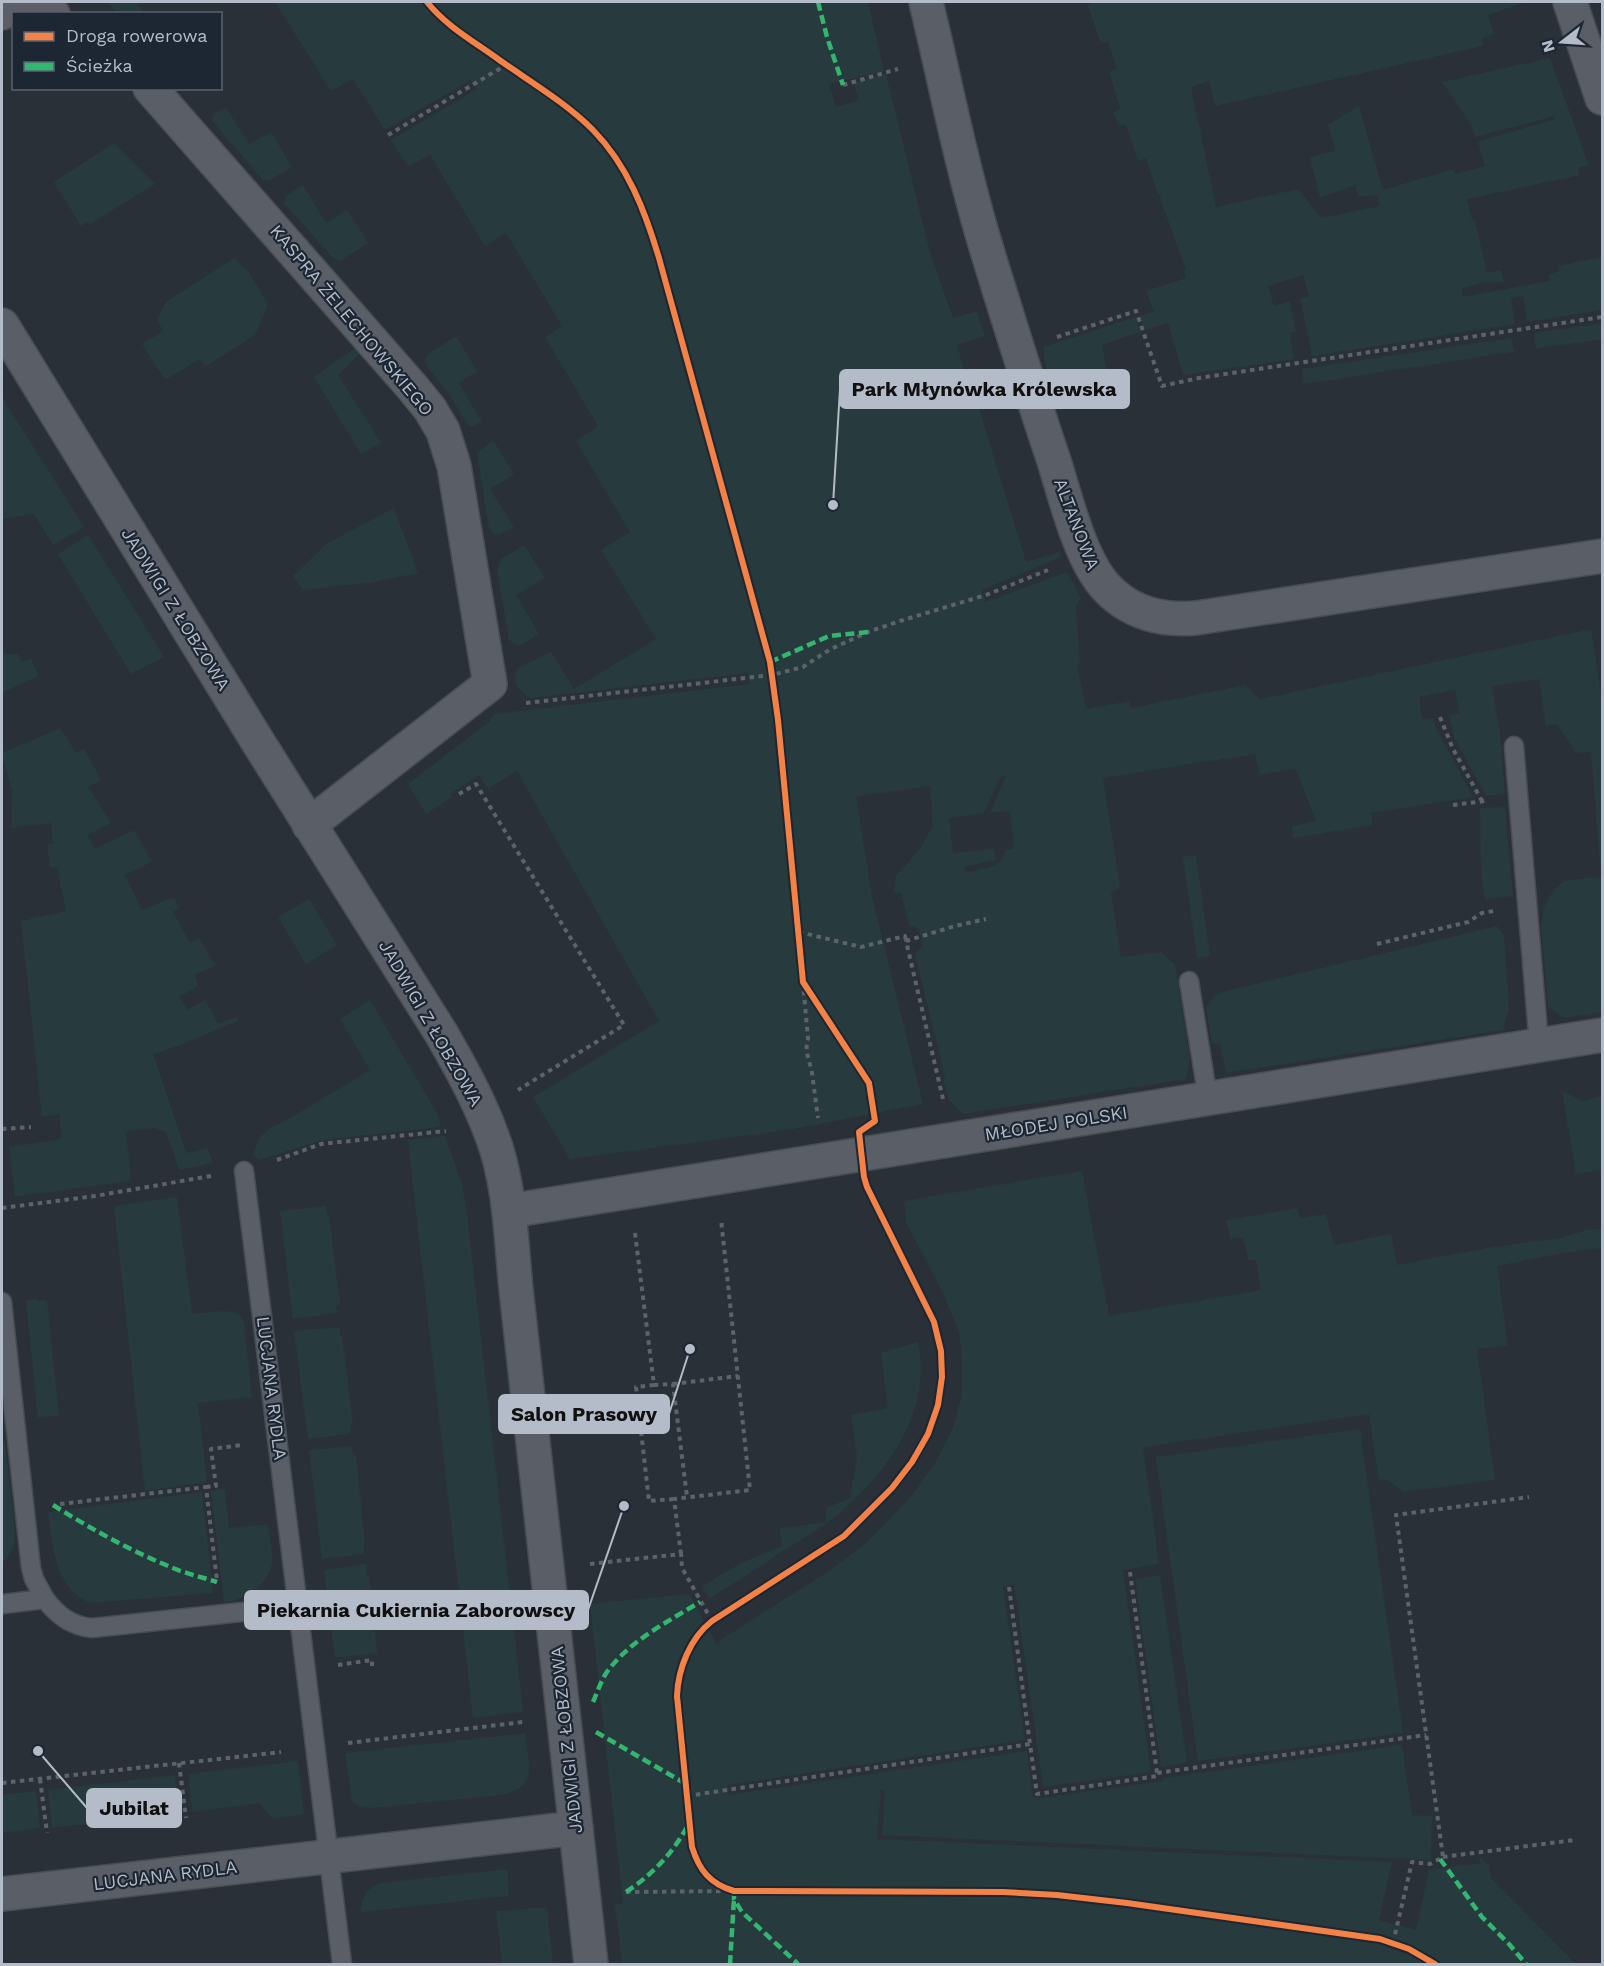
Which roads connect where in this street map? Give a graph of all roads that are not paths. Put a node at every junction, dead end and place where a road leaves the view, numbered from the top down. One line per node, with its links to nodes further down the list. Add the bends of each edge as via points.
1 (926, 2): 8 (street, ALTANOWA, via 976,215 1085,555 1106,588 1143,612 1166,618 1196,618)
2 (1570, 2): 6 (street)
3 (48, 12): 4 (street, via 18,2)
4 (2, 13)
5 (152, 90): 10 (street, KASPRA ŻELECHOWSKIEGO, via 430,409 443,431 454,466 490,684)
6 (1602, 98)
7 (2, 328): 10 (street, JADWIGI Z ŁOBZOWA)
8 (1602, 556)
9 (1514, 746): 13 (lane)
10 (309, 825): 16 (street, JADWIGI Z ŁOBZOWA, via 469,1083 495,1145)
11 (1189, 981): 14 (lane)
12 (1602, 1035): 13 (street, MŁODEJ POLSKI)
13 (1539, 1045): 14 (street, MŁODEJ POLSKI)
14 (1208, 1099): 16 (street, MŁODEJ POLSKI)
15 (244, 1171): 20 (lane, LUCJANA RYDLA)
16 (509, 1211): 21 (street, JADWIGI Z ŁOBZOWA)
17 (2, 1302): 18 (lane, via 31,1568)
18 (45, 1599): 19 (lane); 20 (lane, via 62,1617 92,1628)
19 (2, 1604)
20 (298, 1606): 22 (lane, LUCJANA RYDLA)
21 (576, 1828): 22 (street, LUCJANA RYDLA); 25 (street, JADWIGI Z ŁOBZOWA)
22 (329, 1856): 23 (street, LUCJANA RYDLA); 24 (lane, LUCJANA RYDLA)
23 (2, 1894)
24 (342, 1965)
25 (591, 1965)

